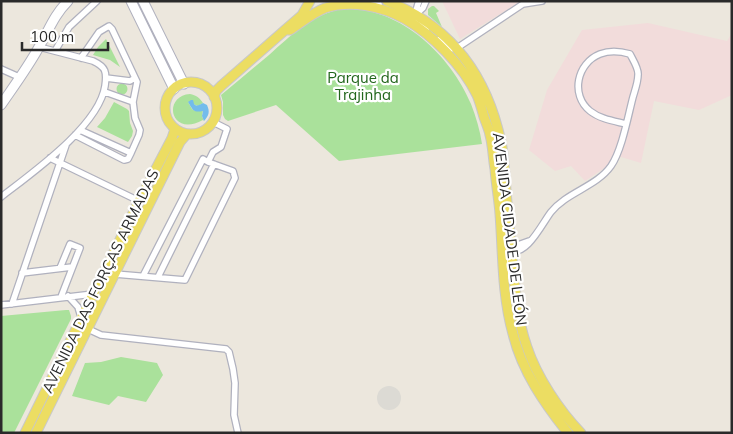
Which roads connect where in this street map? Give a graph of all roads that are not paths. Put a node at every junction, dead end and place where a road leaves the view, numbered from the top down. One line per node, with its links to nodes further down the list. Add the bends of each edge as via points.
1 (68, 1): 19 (street, via 52,20)
2 (96, 1): 21 (street, via 69,27)
3 (131, 1): 29 (street)
4 (144, 1): 27 (street)
5 (308, 1): 14 (main road); 17 (main road, via 302,15); 28 (main road, via 218,82)
6 (368, 1): 15 (street, via 406,16)
7 (387, 1): 12 (main road, AVENIDA CIDADE DE LEÓN)
8 (426, 1): 13 (street)
9 (542, 1): 20 (street, via 523,4)
10 (358, 2): 14 (main road, AVENIDA CIDADE DE LEÓN); 18 (main road, AVENIDA CIDADE DE LEÓN, via 400,16)
11 (418, 2): 12 (street); 15 (street)
12 (403, 8): 15 (main road, AVENIDA CIDADE DE LEÓN)
13 (423, 8): 15 (street); 16 (street)
14 (322, 9): 17 (main road)
15 (415, 15): 16 (main road, AVENIDA CIDADE DE LEÓN); 18 (street)
16 (426, 22): 20 (main road, AVENIDA CIDADE DE LEÓN)
17 (285, 30): 31 (main road, via 221,86)
18 (428, 35): 20 (street, via 435,36 449,49); 45 (main road, AVENIDA CIDADE DE LEÓN, via 452,58 476,95 490,135)
19 (39, 47): 21 (street); 24 (street)
20 (457, 48): 48 (main road, AVENIDA CIDADE DE LEÓN, via 482,85 493,109 502,144)
21 (55, 51): 22 (street)
22 (81, 58): 25 (street, via 100,64 105,69); 26 (street, via 99,32 108,26)
23 (1, 69): 24 (street)
24 (19, 78): 33 (street)
25 (106, 78): 26 (street, via 130,81); 30 (street)
26 (135, 78): 32 (street)
27 (184, 84): 28 (main road); 29 (main road)
28 (206, 87): 31 (main road)
29 (174, 89): 36 (main road, via 165,109)
30 (104, 92): 32 (street); 37 (street, via 92,116)
31 (214, 97): 34 (main road, via 217,105)
32 (133, 102): 41 (street, via 140,130)
33 (1, 105)
34 (213, 122): 38 (main road, via 202,132); 44 (street, via 227,129 221,147 213,152)
35 (626, 124): 35 (street, via 639,74 630,54 612,51 598,54 580,72 578,86 581,98 591,112); 49 (street, via 616,157 609,168 552,211 531,240)
36 (175, 129): 38 (main road); 47 (main road, AVENIDA DAS FORÇAS ARMADAS)
37 (80, 130): 39 (street); 41 (street)
38 (187, 134): 55 (main road, AVENIDA DAS FORÇAS ARMADAS, via 180,142)
39 (75, 135): 40 (street); 41 (street, via 124,160)
40 (66, 145): 42 (street); 43 (street)
41 (131, 153)
42 (50, 158): 43 (street); 46 (street)
43 (60, 163): 47 (street); 54 (street)
44 (211, 163): 56 (street, via 204,159); 57 (street); 57 (street, via 233,171 235,178 185,280)
45 (496, 183): 50 (street, via 503,198 506,243); 58 (main road, AVENIDA CIDADE DE LEÓN)
46 (1, 197)
47 (139, 201): 59 (main road, AVENIDA DAS FORÇAS ARMADAS)
48 (510, 234): 49 (street); 50 (main road, AVENIDA CIDADE DE LEÓN)
49 (522, 246): 50 (street); 53 (street)
50 (511, 250): 53 (main road, AVENIDA CIDADE DE LEÓN); 58 (street)
51 (72, 267): 52 (street); 52 (street, via 80,248 70,244); 60 (street)
52 (60, 268): 54 (street)
53 (513, 268): 66 (main road, AVENIDA CIDADE DE LEÓN, via 516,304 527,348 545,385)
54 (22, 273): 62 (street)
55 (115, 274): 56 (street); 61 (main road, AVENIDA DAS FORÇAS ARMADAS)
56 (143, 276): 57 (street)
57 (158, 277)
58 (504, 282): 66 (main road, AVENIDA CIDADE DE LEÓN, via 510,323 528,373 551,412)
59 (93, 294): 60 (street); 61 (street); 64 (main road, AVENIDA DAS FORÇAS ARMADAS); 65 (main road, via 96,302 88,320)
60 (65, 297): 62 (street); 64 (street, via 78,307)
61 (102, 298): 65 (main road, AVENIDA DAS FORÇAS ARMADAS)
62 (12, 304): 63 (street)
63 (1, 305)
64 (81, 320): 67 (main road, AVENIDA DAS FORÇAS ARMADAS)
65 (89, 328): 68 (main road, AVENIDA DAS FORÇAS ARMADAS); 69 (street, via 101,335 226,349 234,368 234,415)
66 (575, 431)
67 (25, 433)
68 (36, 433)
69 (238, 433)

